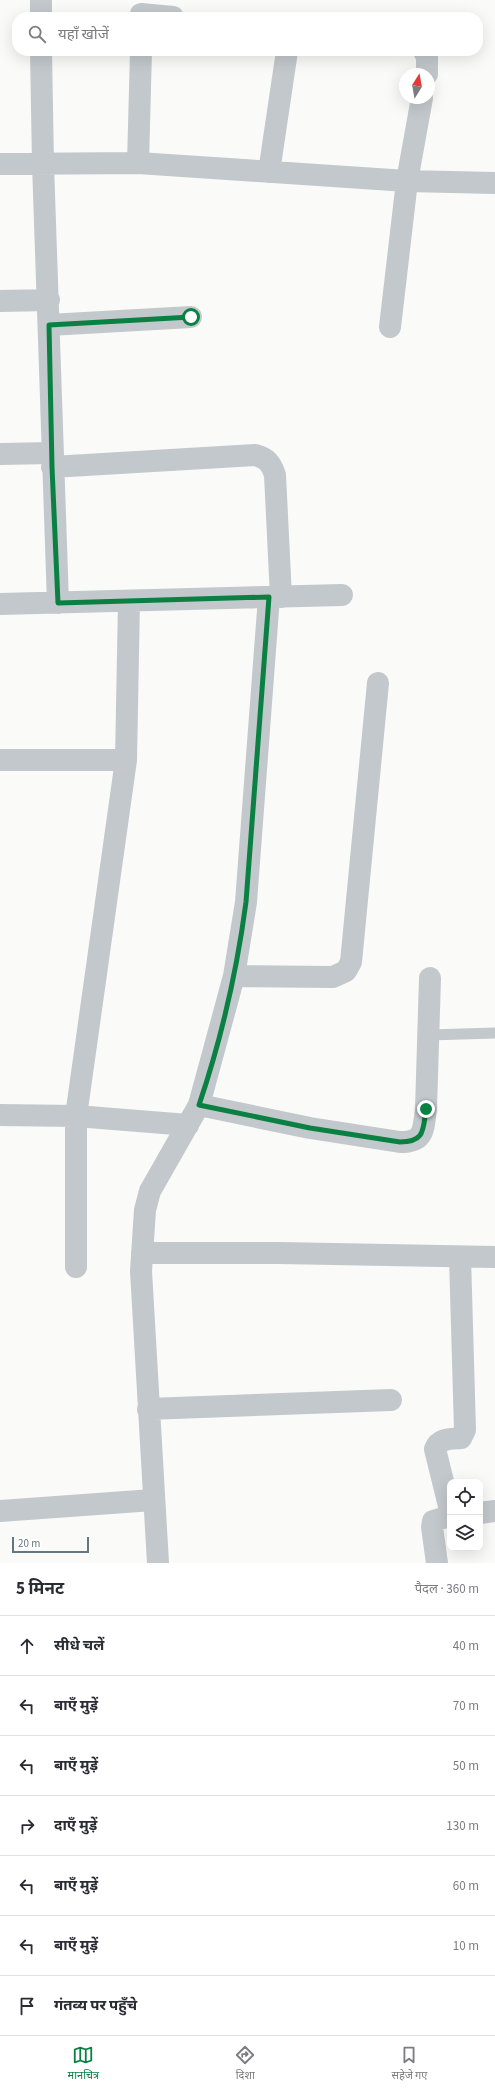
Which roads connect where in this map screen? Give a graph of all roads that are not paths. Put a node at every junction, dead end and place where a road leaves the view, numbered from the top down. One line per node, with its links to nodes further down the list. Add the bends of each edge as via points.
1 (41, 0): 2 (street)
2 (41, 12)
3 (41, 56): 11 (street)
4 (141, 56): 9 (street)
5 (286, 56): 12 (street)
6 (426, 56): 7 (street)
7 (427, 68)
8 (421, 104): 13 (street)
9 (138, 163): 11 (street); 12 (street)
10 (0, 164): 11 (street)
11 (42, 164): 15 (street)
12 (269, 172): 13 (street)
13 (407, 181): 14 (street); 19 (street)
14 (495, 183)
15 (48, 300): 16 (street); 18 (street)
16 (0, 301)
17 (191, 317): 18 (street)
18 (49, 325): 21 (street)
19 (390, 327)
20 (0, 454): 21 (street)
21 (52, 460): 23 (street, via 255,455 264,457 271,464 275,475); 25 (street)
22 (342, 595): 23 (street)
23 (275, 597): 24 (street); 30 (street, via 246,902)
24 (129, 601): 25 (street); 29 (street)
25 (58, 603): 26 (street)
26 (0, 604)
27 (378, 683): 30 (street, via 351,962 346,971 333,977)
28 (0, 760): 29 (street)
29 (126, 760): 36 (street)
30 (234, 976): 34 (street)
31 (430, 978): 33 (street)
32 (495, 1033): 33 (lane)
33 (429, 1035): 34 (street, via 426,1109 423,1128 413,1142 310,1128)
34 (199, 1105): 37 (street)
35 (0, 1115): 36 (street)
36 (76, 1116): 37 (street); 41 (street)
37 (188, 1125): 38 (street, via 150,1191 145,1210)
38 (142, 1253): 39 (street); 43 (street)
39 (460, 1257): 40 (street); 44 (street, via 465,1430 461,1438 443,1440 437,1444)
40 (495, 1258)
41 (76, 1267)
42 (391, 1400): 43 (street)
43 (148, 1409): 45 (street)
44 (447, 1497)
45 (153, 1500): 46 (street); 50 (street)
46 (0, 1511)
47 (495, 1511): 48 (street)
48 (483, 1513)
49 (447, 1517): 51 (street, via 433,1521)
50 (158, 1563)
51 (437, 1563)

